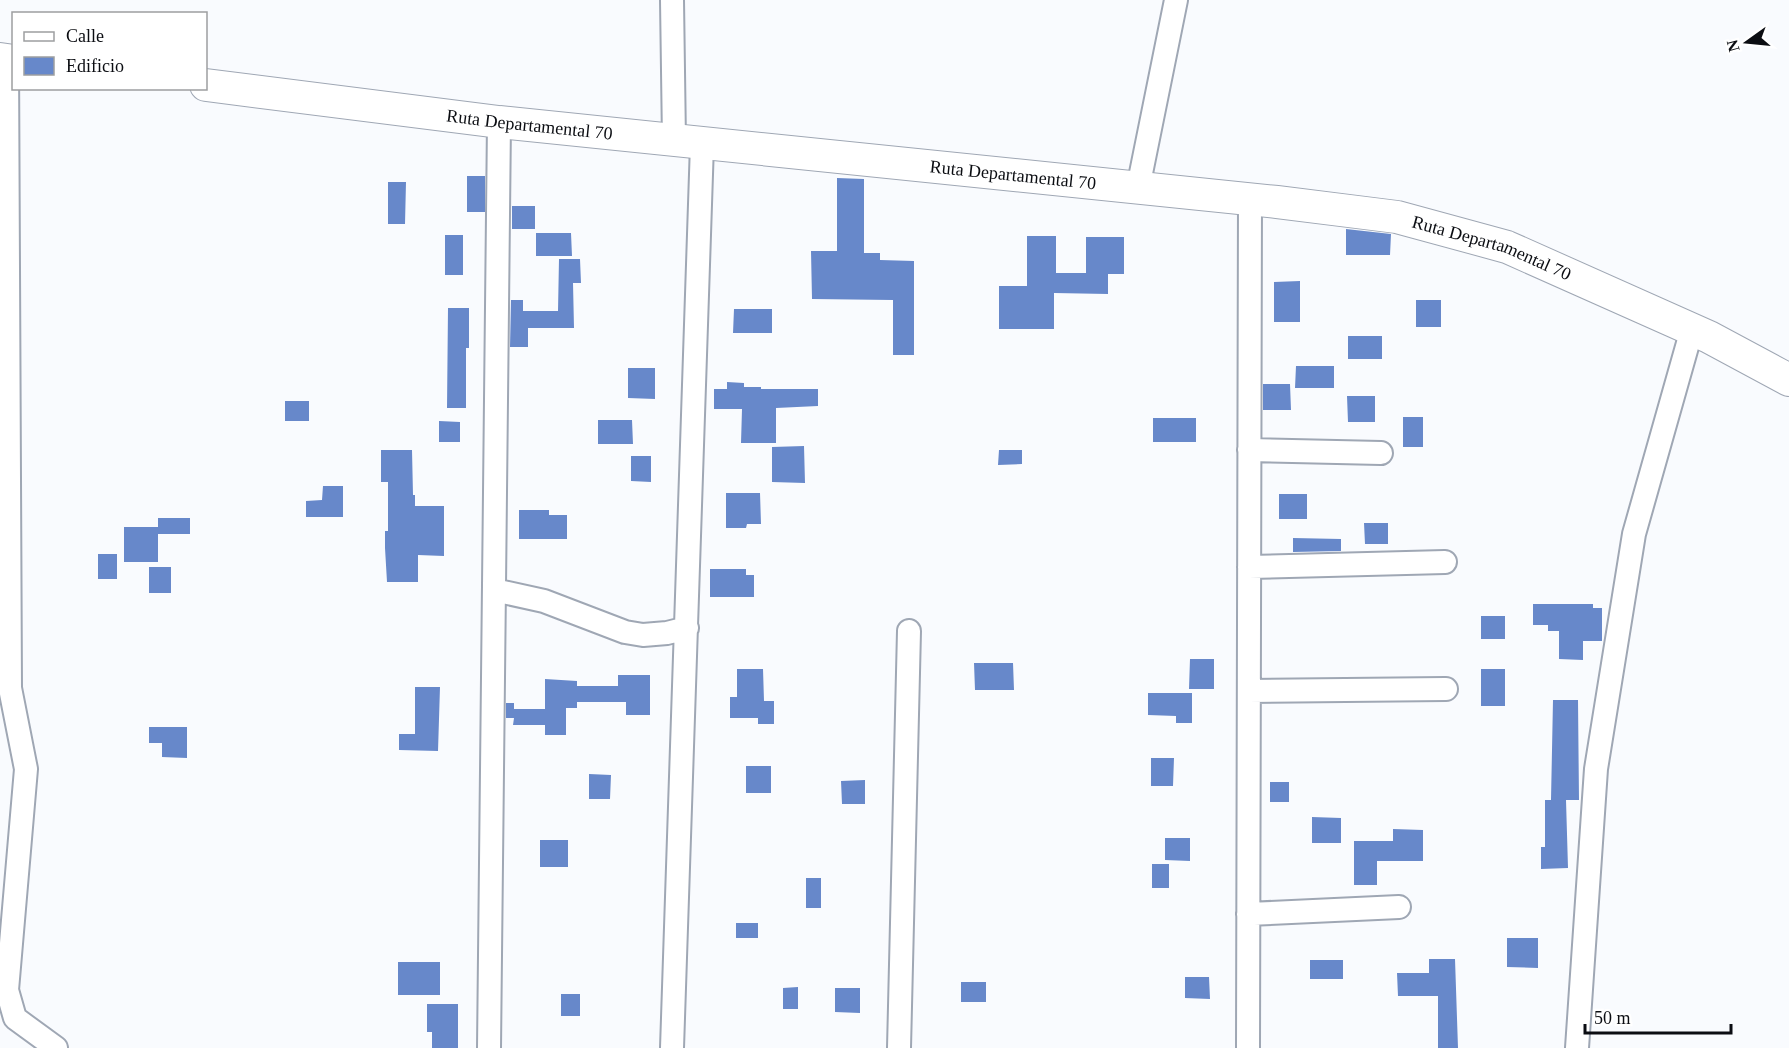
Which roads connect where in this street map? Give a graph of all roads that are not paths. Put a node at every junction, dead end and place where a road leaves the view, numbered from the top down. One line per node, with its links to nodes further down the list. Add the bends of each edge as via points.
1 (672, 0): 6 (street)
2 (1176, 0): 7 (street)
3 (7, 60): 22 (street, via 10,688 26,769 7,990 15,1018)
4 (207, 85): 5 (main road, Ruta Departamental 70)
5 (499, 123): 6 (main road, Ruta Departamental 70); 15 (street)
6 (688, 142): 7 (main road, Ruta Departamental 70); 16 (street)
7 (1138, 188): 8 (main road, Ruta Departamental 70)
8 (1250, 199): 9 (main road, Ruta Departamental 70, via 1397,217 1507,247); 11 (street)
9 (1692, 329): 10 (main road, Ruta Departamental 70); 27 (street, via 1634,534 1598,757)
10 (1789, 380)
11 (1249, 450): 12 (street); 14 (street)
12 (1381, 453)
13 (1445, 562): 14 (street)
14 (1249, 567): 19 (street)
15 (494, 590): 16 (street, via 544,601 625,632 643,635); 23 (street)
16 (687, 628): 24 (street)
17 (909, 631): 25 (street)
18 (1446, 689): 19 (street)
19 (1249, 691): 21 (street)
20 (1399, 907): 21 (street)
21 (1248, 914): 26 (street)
22 (56, 1048)
23 (489, 1048)
24 (672, 1048)
25 (900, 1048)
26 (1248, 1048)
27 (1577, 1048)

